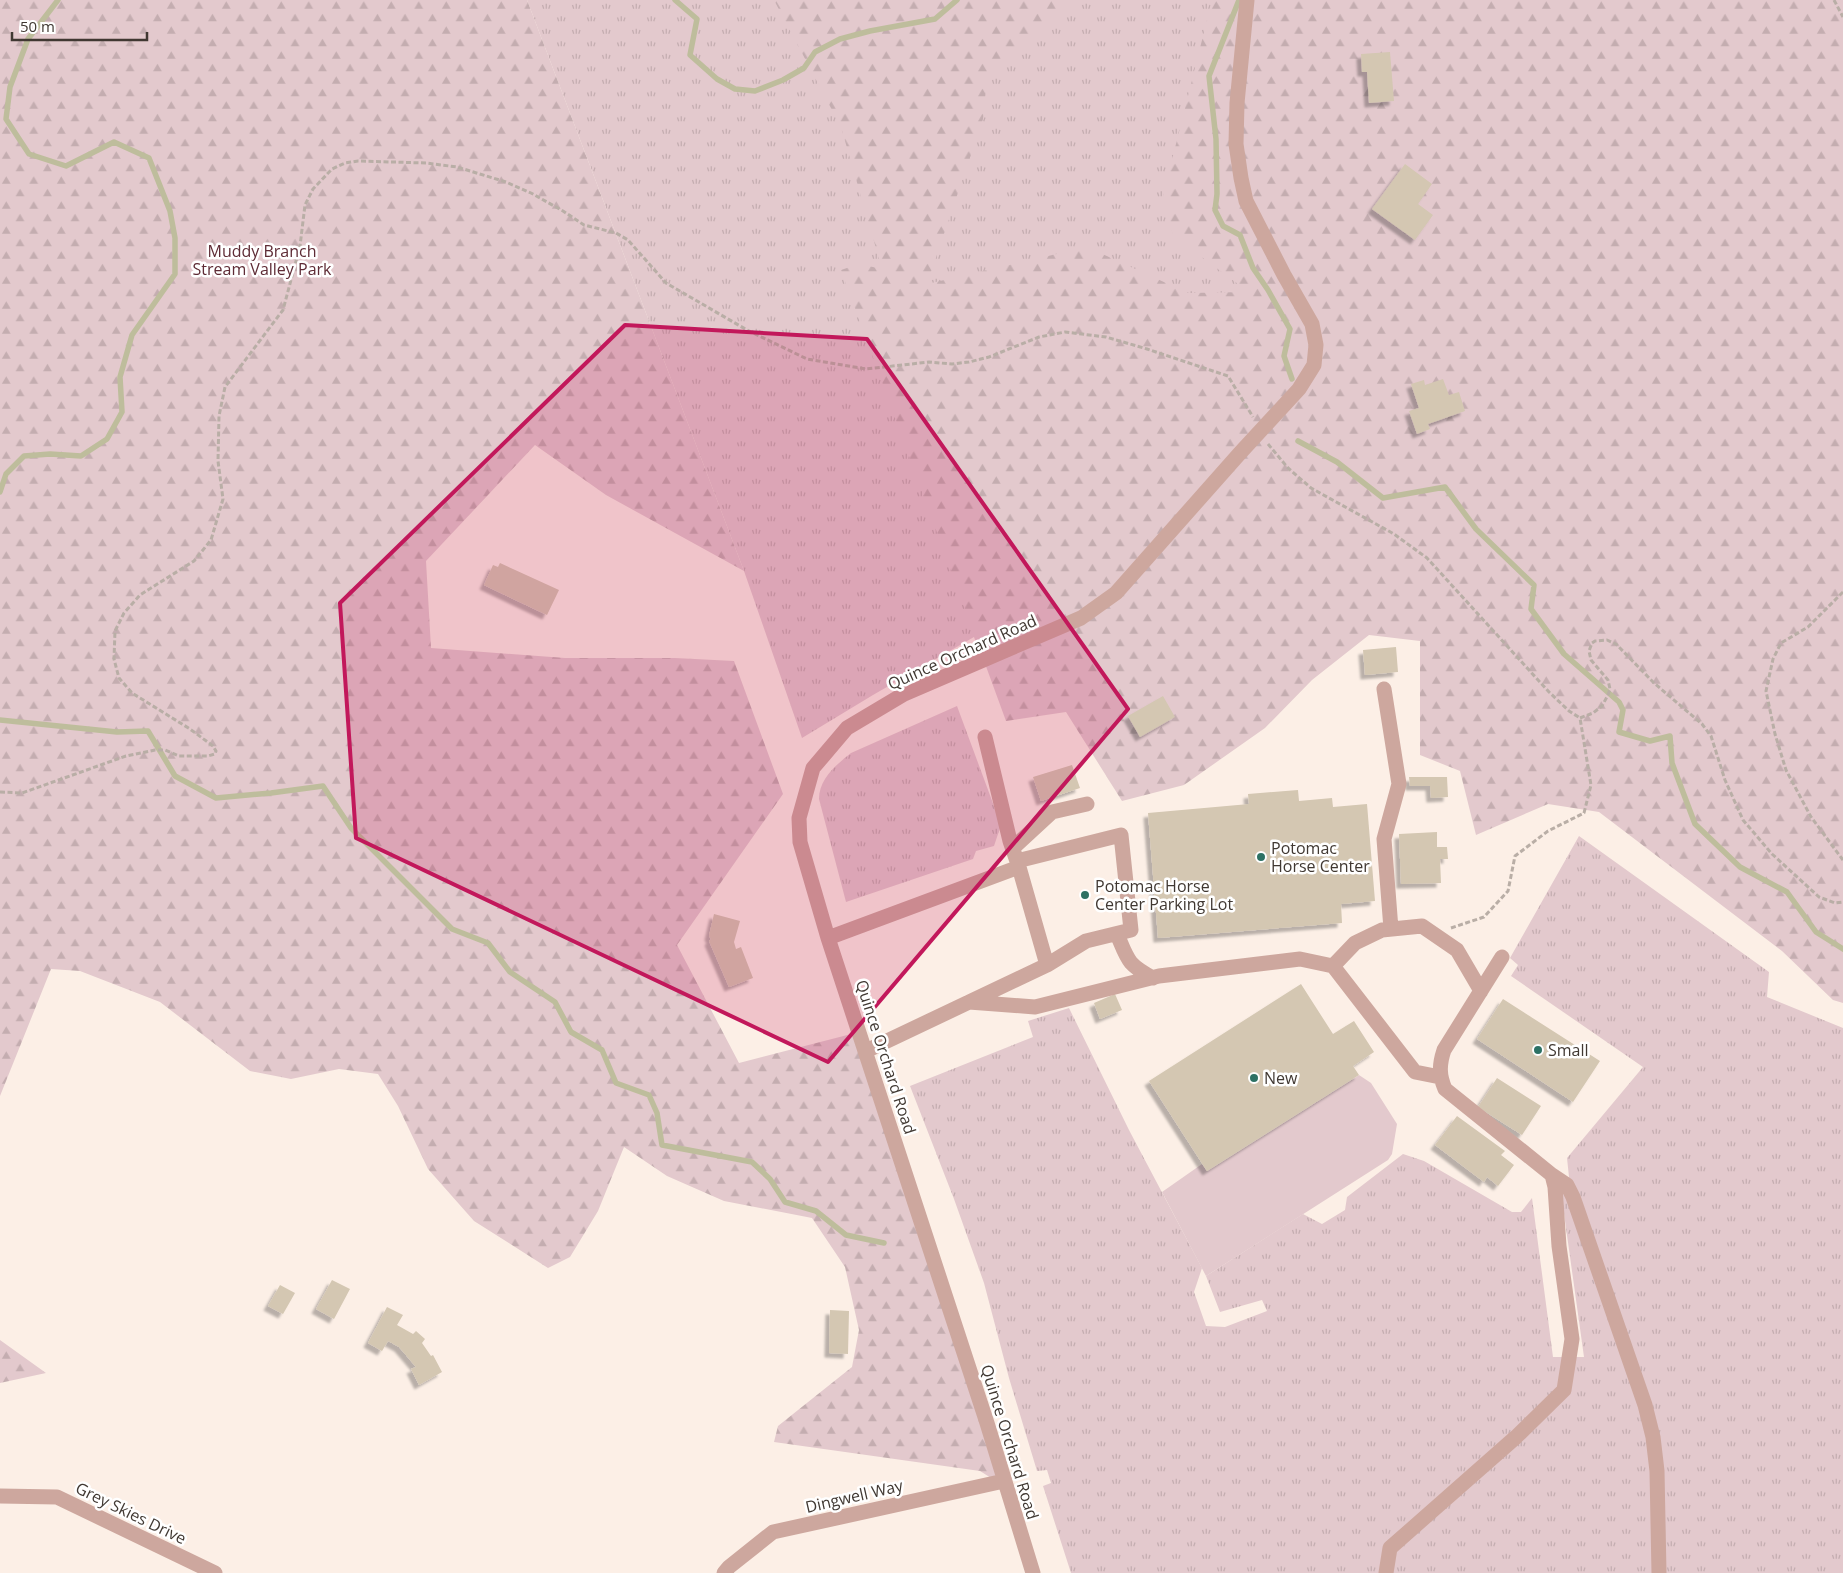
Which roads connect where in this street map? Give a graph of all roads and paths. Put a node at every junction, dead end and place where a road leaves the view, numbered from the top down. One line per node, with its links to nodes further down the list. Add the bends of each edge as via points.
1 (1247, 0): 4 (street, Quince Orchard Road, via 1237,104 1236,144 1241,178 1246,200 1312,324 1316,345 1314,364 1299,389)
2 (1834, 0): 3 (path)
3 (1843, 17)
4 (1261, 431): 7 (path, via 1278,457 1311,488 1394,534 1426,558 1549,692); 9 (path, via 1228,376 1106,337 1065,332 1039,337 989,357 952,364 929,362 866,369 806,360 666,283 628,240 616,233 584,226 564,211 506,182 457,167 409,162 345,163 332,169 313,189 305,205 300,246 283,310 225,387 218,416 218,461 223,499 211,540 194,561 140,595 124,613 115,631 114,659 119,678 132,693 213,746 215,754 178,756 165,750 155,750 126,756 22,793); 17 (street, Quince Orchard Road, via 1116,593 1081,618 904,694 846,728 813,768 800,818 800,842)
5 (1843, 592): 12 (path, via 1808,627 1781,643 1773,659 1766,691 1786,770 1811,817)
6 (1384, 689): 15 (street, via 1399,784 1384,839)
7 (1580, 718): 13 (path, via 1598,710 1608,695 1609,684 1591,660 1589,651 1595,641 1607,640 1616,644 1707,730 1743,820 1772,854 1820,897 1835,903); 14 (path, via 1591,785 1584,813 1548,832 1515,856 1508,891 1484,917 1451,928)
8 (985, 737): 11 (street)
9 (0, 792)
10 (1086, 804): 11 (street, via 1052,812)
11 (1016, 859): 16 (street, via 1121,835 1131,930); 17 (street); 19 (street)
12 (1843, 860)
13 (1843, 902)
14 (1422, 926): 15 (street); 22 (street, via 1457,950)
15 (1391, 929): 20 (street, via 1355,943)
16 (1116, 934): 19 (street, via 1086,940); 21 (street, via 1128,960)
17 (828, 938): 24 (street, Quince Orchard Road)
18 (1502, 957): 22 (street)
19 (1047, 966): 23 (street)
20 (1333, 966): 21 (street, via 1300,960); 25 (street, via 1415,1072)
21 (1153, 978): 23 (street, via 1035,1007)
22 (1481, 991): 25 (street, via 1444,1050)
23 (969, 1002): 24 (street)
24 (866, 1051): 27 (street, Quince Orchard Road)
25 (1440, 1077): 26 (street, via 1445,1089)
26 (1552, 1175): 32 (street, via 1572,1339 1564,1390 1516,1437 1390,1548); 33 (street, via 1567,1185 1573,1198 1653,1437)
27 (1004, 1481): 30 (street, Dingwell Way, via 774,1532); 31 (street, Quince Orchard Road)
28 (0, 1496): 29 (street, Grey Skies Drive, via 58,1497)
29 (215, 1573)
30 (724, 1573)
31 (1033, 1573)
32 (1386, 1573)
33 (1659, 1573)

